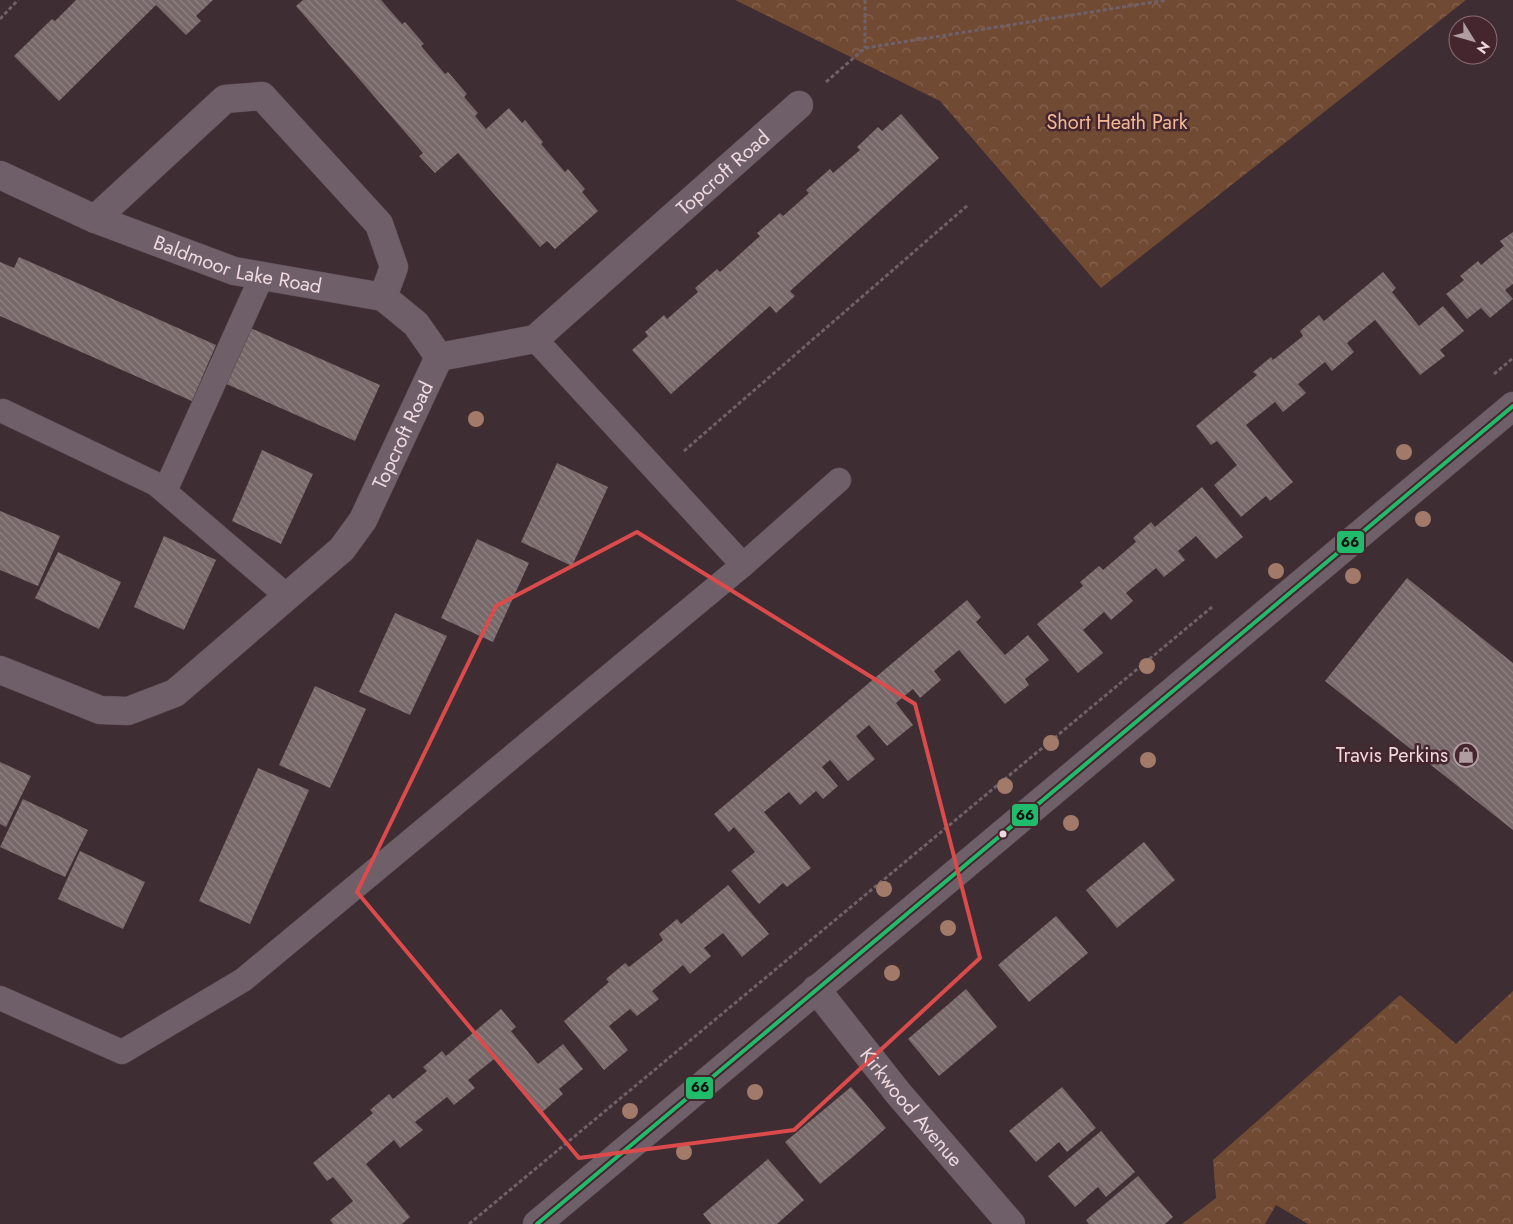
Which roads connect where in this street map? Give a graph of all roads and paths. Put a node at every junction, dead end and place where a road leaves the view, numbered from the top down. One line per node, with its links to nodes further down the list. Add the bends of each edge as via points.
1 (18, 0): 4 (path)
2 (864, 0): 5 (path)
3 (1167, 0): 5 (path)
4 (0, 19)
5 (865, 48): 6 (path)
6 (800, 105): 12 (street, Topcroft Road)
7 (0, 175): 9 (street, Baldmoor Lake Road)
8 (968, 205): 18 (path)
9 (95, 219): 10 (street, Baldmoor Lake Road, via 234,271); 11 (street, via 225,99 262,96 379,224 394,267)
10 (262, 276): 11 (street, Baldmoor Lake Road); 20 (lane)
11 (383, 297): 13 (street, Baldmoor Lake Road, via 416,324)
12 (535, 339): 13 (street, Topcroft Road); 18 (lane)
13 (439, 357): 22 (street, Topcroft Road, via 363,520 342,549)
14 (1513, 358): 15 (path)
15 (1490, 377)
16 (1513, 406): 25 (street)
17 (3, 411): 20 (lane)
18 (659, 473): 21 (lane)
19 (839, 480): 21 (lane)
20 (165, 491): 22 (lane)
21 (743, 565): 26 (lane, via 243,980 122,1052)
22 (287, 596): 24 (street, Topcroft Road, via 175,693 128,711 100,710)
23 (1214, 606): 27 (path)
24 (0, 670)
25 (816, 989): 28 (street); 29 (street, Kirkwood Avenue, via 898,1093)
26 (0, 998)
27 (469, 1224)
28 (537, 1224)
29 (1011, 1224)

